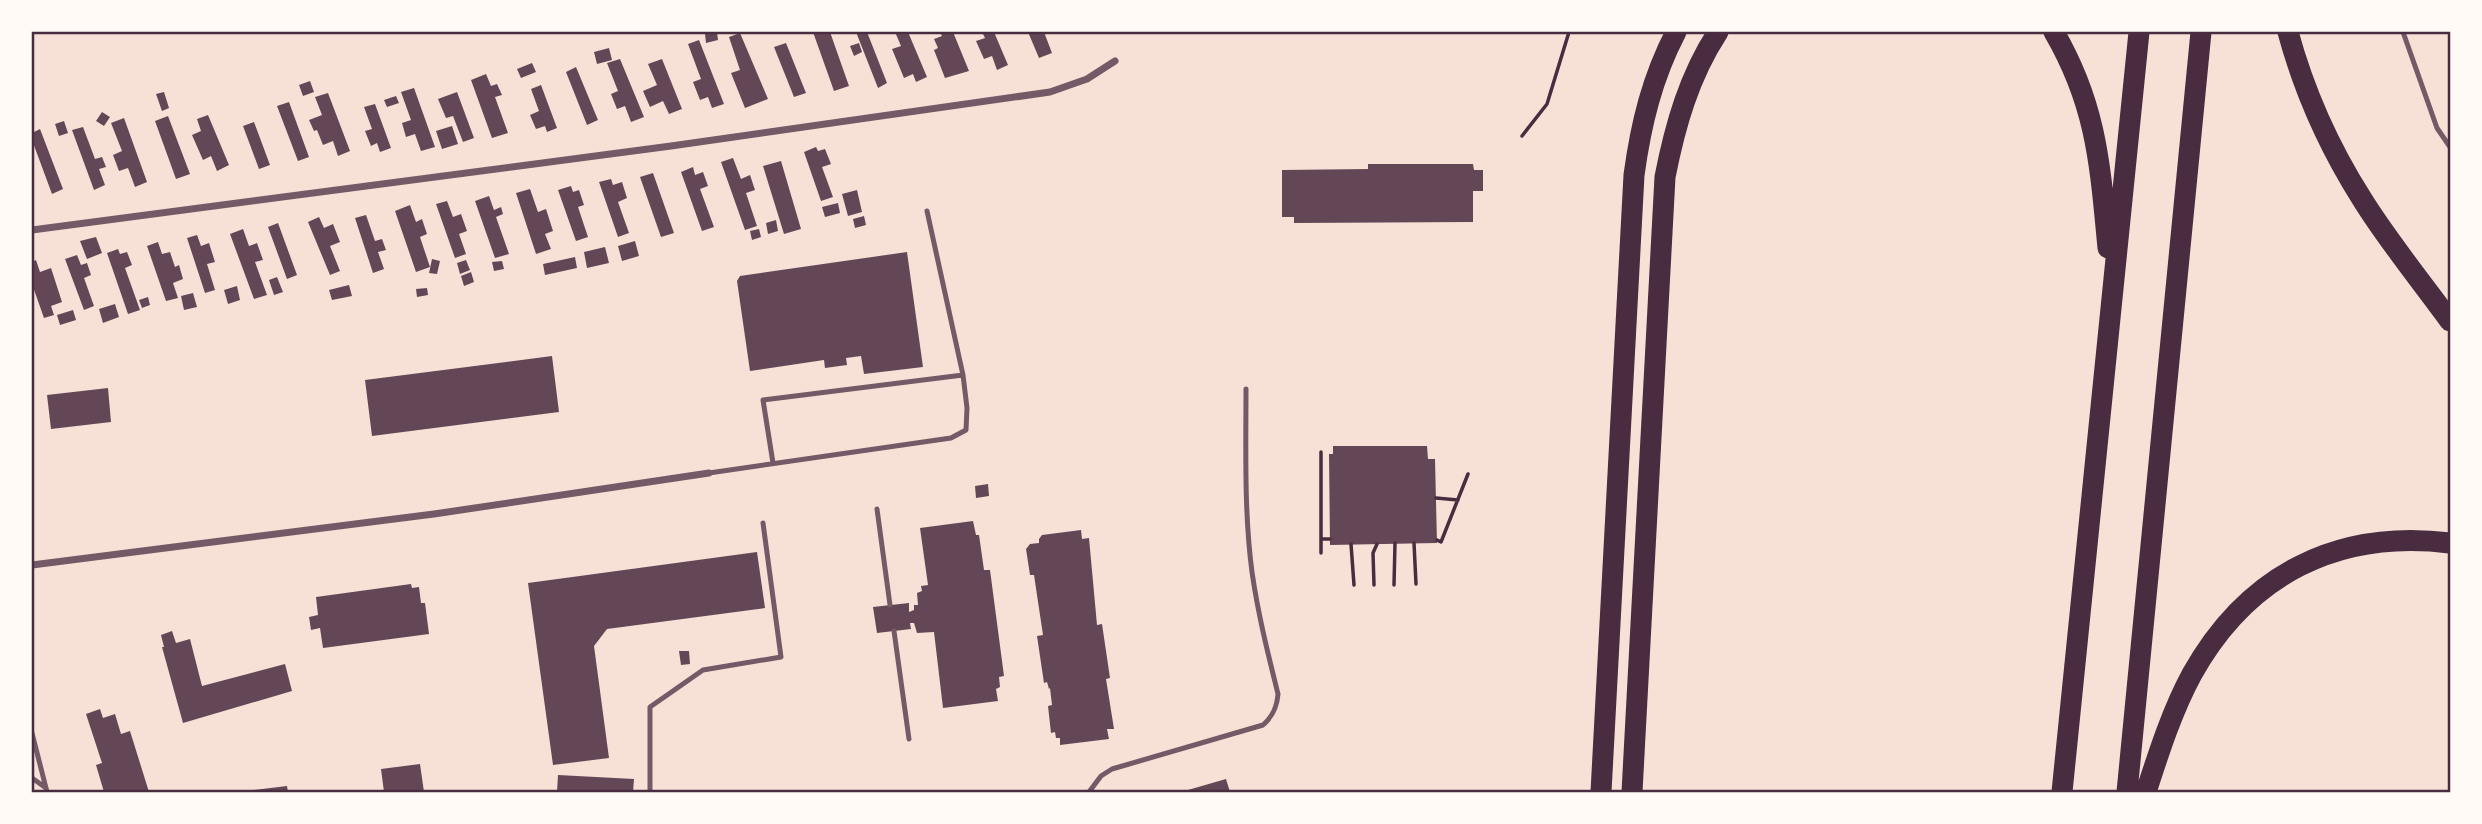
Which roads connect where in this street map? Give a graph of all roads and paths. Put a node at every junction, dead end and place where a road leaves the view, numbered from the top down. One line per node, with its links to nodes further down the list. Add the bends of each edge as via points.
1 (1569, 32): 10 (path, via 1547,104)
2 (1676, 32): 48 (highway, via 1649,93 1633,175)
3 (1718, 32): 49 (highway, via 1687,92 1665,177)
4 (2054, 32): 14 (highway, via 2070,58 2096,136)
5 (2139, 32): 14 (highway)
6 (2201, 32): 51 (highway)
7 (2288, 32): 15 (highway, via 2309,97 2342,164 2362,199)
8 (2403, 32): 11 (lane, via 2437,128)
9 (1115, 61): 13 (street, via 1087,79 1050,92)
10 (1522, 136)
11 (2451, 147)
12 (927, 211): 16 (lane)
13 (32, 230)
14 (2112, 295): 50 (highway)
15 (2451, 321)
16 (963, 375): 19 (lane, via 967,430 951,438); 19 (lane, via 763,400)
17 (1246, 388): 47 (lane, via 1252,570 1277,704 1263,725 1123,764 1101,776)
18 (1321, 452): 26 (path)
19 (773, 463): 20 (lane)
20 (709, 473): 35 (street)
21 (1468, 474): 23 (path)
22 (1436, 498): 23 (path)
23 (1458, 500): 28 (path, via 1441,542)
24 (877, 509): 40 (lane)
25 (764, 523): 46 (lane, via 781,657 703,670 650,707)
26 (1322, 539): 27 (path); 34 (path)
27 (1330, 539)
28 (1437, 540)
29 (1414, 543): 36 (path)
30 (2451, 543): 52 (highway, via 2421,539 2354,545 2297,566 2268,585 2220,633 2193,672 2172,715)
31 (1351, 544): 37 (path)
32 (1377, 544): 38 (path)
33 (1395, 544): 39 (path)
34 (1321, 553)
35 (32, 565)
36 (1416, 584)
37 (1354, 585)
38 (1374, 585)
39 (1394, 585)
40 (890, 605)
41 (894, 631): 43 (lane)
42 (32, 733): 45 (lane)
43 (909, 739)
44 (32, 778): 45 (lane)
45 (47, 791)
46 (650, 793)
47 (1088, 793)
48 (1601, 793)
49 (1632, 793)
50 (2062, 793)
51 (2127, 793)
52 (2146, 793)

